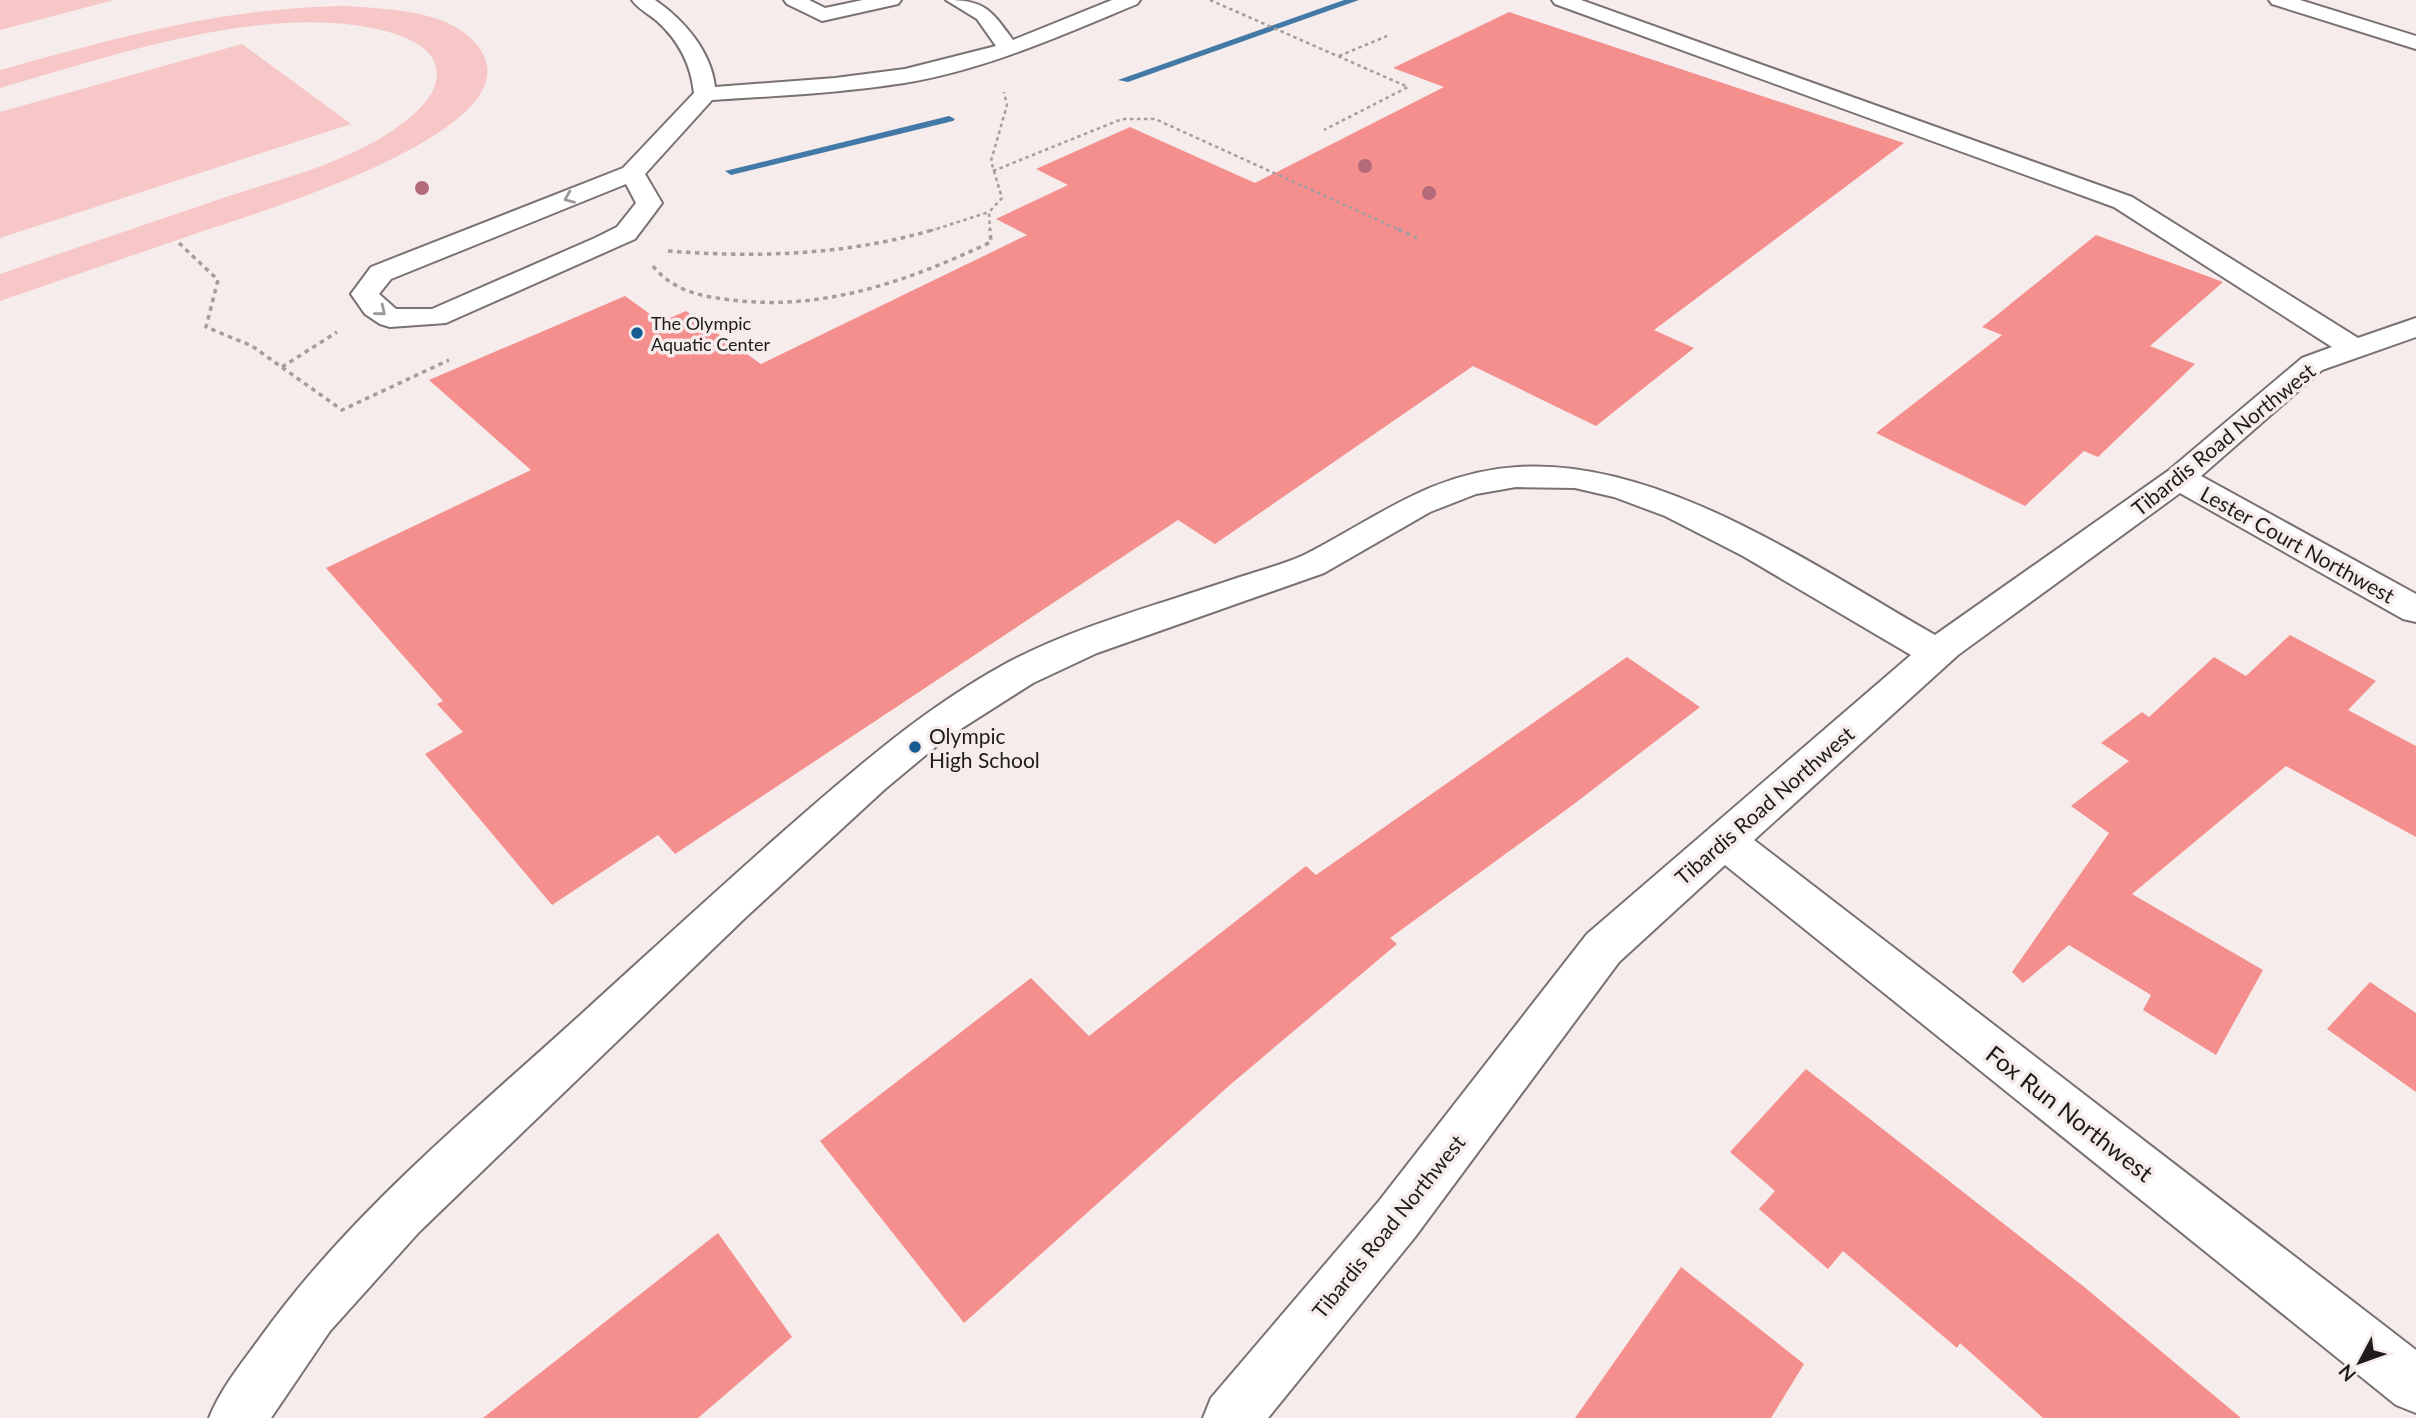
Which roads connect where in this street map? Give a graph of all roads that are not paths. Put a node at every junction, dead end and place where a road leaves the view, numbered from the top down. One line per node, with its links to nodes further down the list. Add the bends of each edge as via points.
1 (642, 0): 10 (street, via 663,14 686,40 705,81)
2 (794, 0): 3 (street, via 822,15)
3 (891, 0)
4 (956, 0): 9 (street, via 984,15)
5 (1130, 0): 9 (street)
6 (1562, 0): 13 (street, via 2123,202)
7 (2279, 0): 8 (street)
8 (2416, 43)
9 (1009, 49): 10 (street, via 906,76)
10 (705, 94): 11 (street)
11 (632, 173): 11 (street, one-way to 11, via 381,273 365,294 390,318 436,317 626,233 649,203)
12 (2416, 327): 13 (street, Tibardis Road Northwest)
13 (2355, 349): 14 (street, Tibardis Road Northwest, via 2312,364)
14 (2179, 478): 15 (street, Lester Court Northwest); 16 (street, Tibardis Road Northwest)
15 (2416, 610)
16 (1937, 653): 17 (street, Tibardis Road Northwest); 19 (street, via 1676,508 1622,488 1575,478 1516,477 1469,485 1418,504 1312,565 1084,643 1020,673 931,729 731,904 401,1214 311,1312)
17 (1725, 841): 18 (street, Fox Run Northwest); 20 (street, Tibardis Road Northwest, via 1602,948 1397,1219)
18 (2416, 1385)
19 (237, 1418)
20 (1231, 1418)

